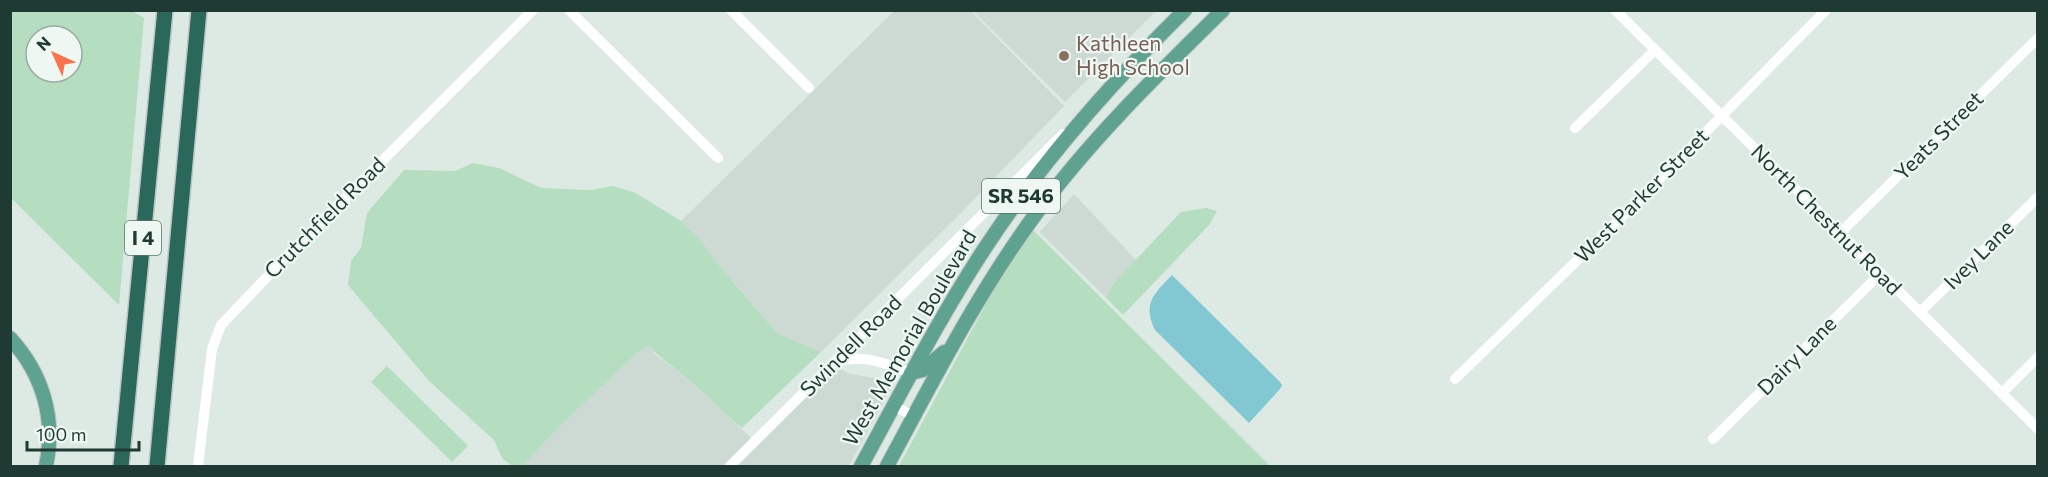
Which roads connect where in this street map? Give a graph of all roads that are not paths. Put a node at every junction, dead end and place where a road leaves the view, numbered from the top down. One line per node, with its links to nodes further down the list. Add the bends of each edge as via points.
1 (165, 10): 35 (highway, I 4)
2 (199, 10): 36 (highway, I 4)
3 (533, 10): 37 (street, Crutchfield Road, via 221,325 212,349)
4 (569, 10): 16 (street)
5 (731, 10): 12 (street)
6 (1185, 10): 13 (main road, West Memorial Boulevard / SR 546)
7 (1223, 10): 23 (main road, West Memorial Boulevard / SR 546, via 1102,133 1049,197 999,267)
8 (1616, 10): 11 (street, North Chestnut Road)
9 (1826, 10): 14 (street, West Parker Street)
10 (2037, 38): 18 (street, Yeats Street)
11 (1655, 50): 14 (street, North Chestnut Road); 15 (street)
12 (809, 88)
13 (1100, 99): 21 (street, Swindell Road); 27 (main road, West Memorial Boulevard / SR 546, via 1046,163 991,238)
14 (1722, 116): 18 (street, North Chestnut Road); 28 (street, West Parker Street)
15 (1575, 128)
16 (718, 158)
17 (2037, 197): 20 (street, Ivey Lane)
18 (1840, 233): 19 (street, North Chestnut Road)
19 (1881, 273): 20 (street, North Chestnut Road); 33 (street, Dairy Lane)
20 (1920, 312): 29 (street, North Chestnut Road)
21 (860, 336): 25 (street, via 859,350); 26 (street, Swindell Road)
22 (10, 338): 34 (main road, via 32,366 46,403 50,432)
23 (953, 343): 27 (main road, via 923,370); 31 (main road, West Memorial Boulevard / SR 546)
24 (2037, 357): 29 (street)
25 (870, 359): 26 (street, via 848,358); 27 (street)
26 (833, 363): 38 (street, Swindell Road)
27 (911, 373): 30 (main road, West Memorial Boulevard / SR 546)
28 (1455, 380)
29 (2002, 393): 32 (street, North Chestnut Road)
30 (893, 406): 31 (street); 39 (main road, West Memorial Boulevard / SR 546)
31 (914, 416): 40 (main road, West Memorial Boulevard / SR 546)
32 (2037, 429)
33 (1713, 439)
34 (46, 466)
35 (121, 466)
36 (157, 466)
37 (198, 466)
38 (730, 466)
39 (861, 466)
40 (887, 466)

